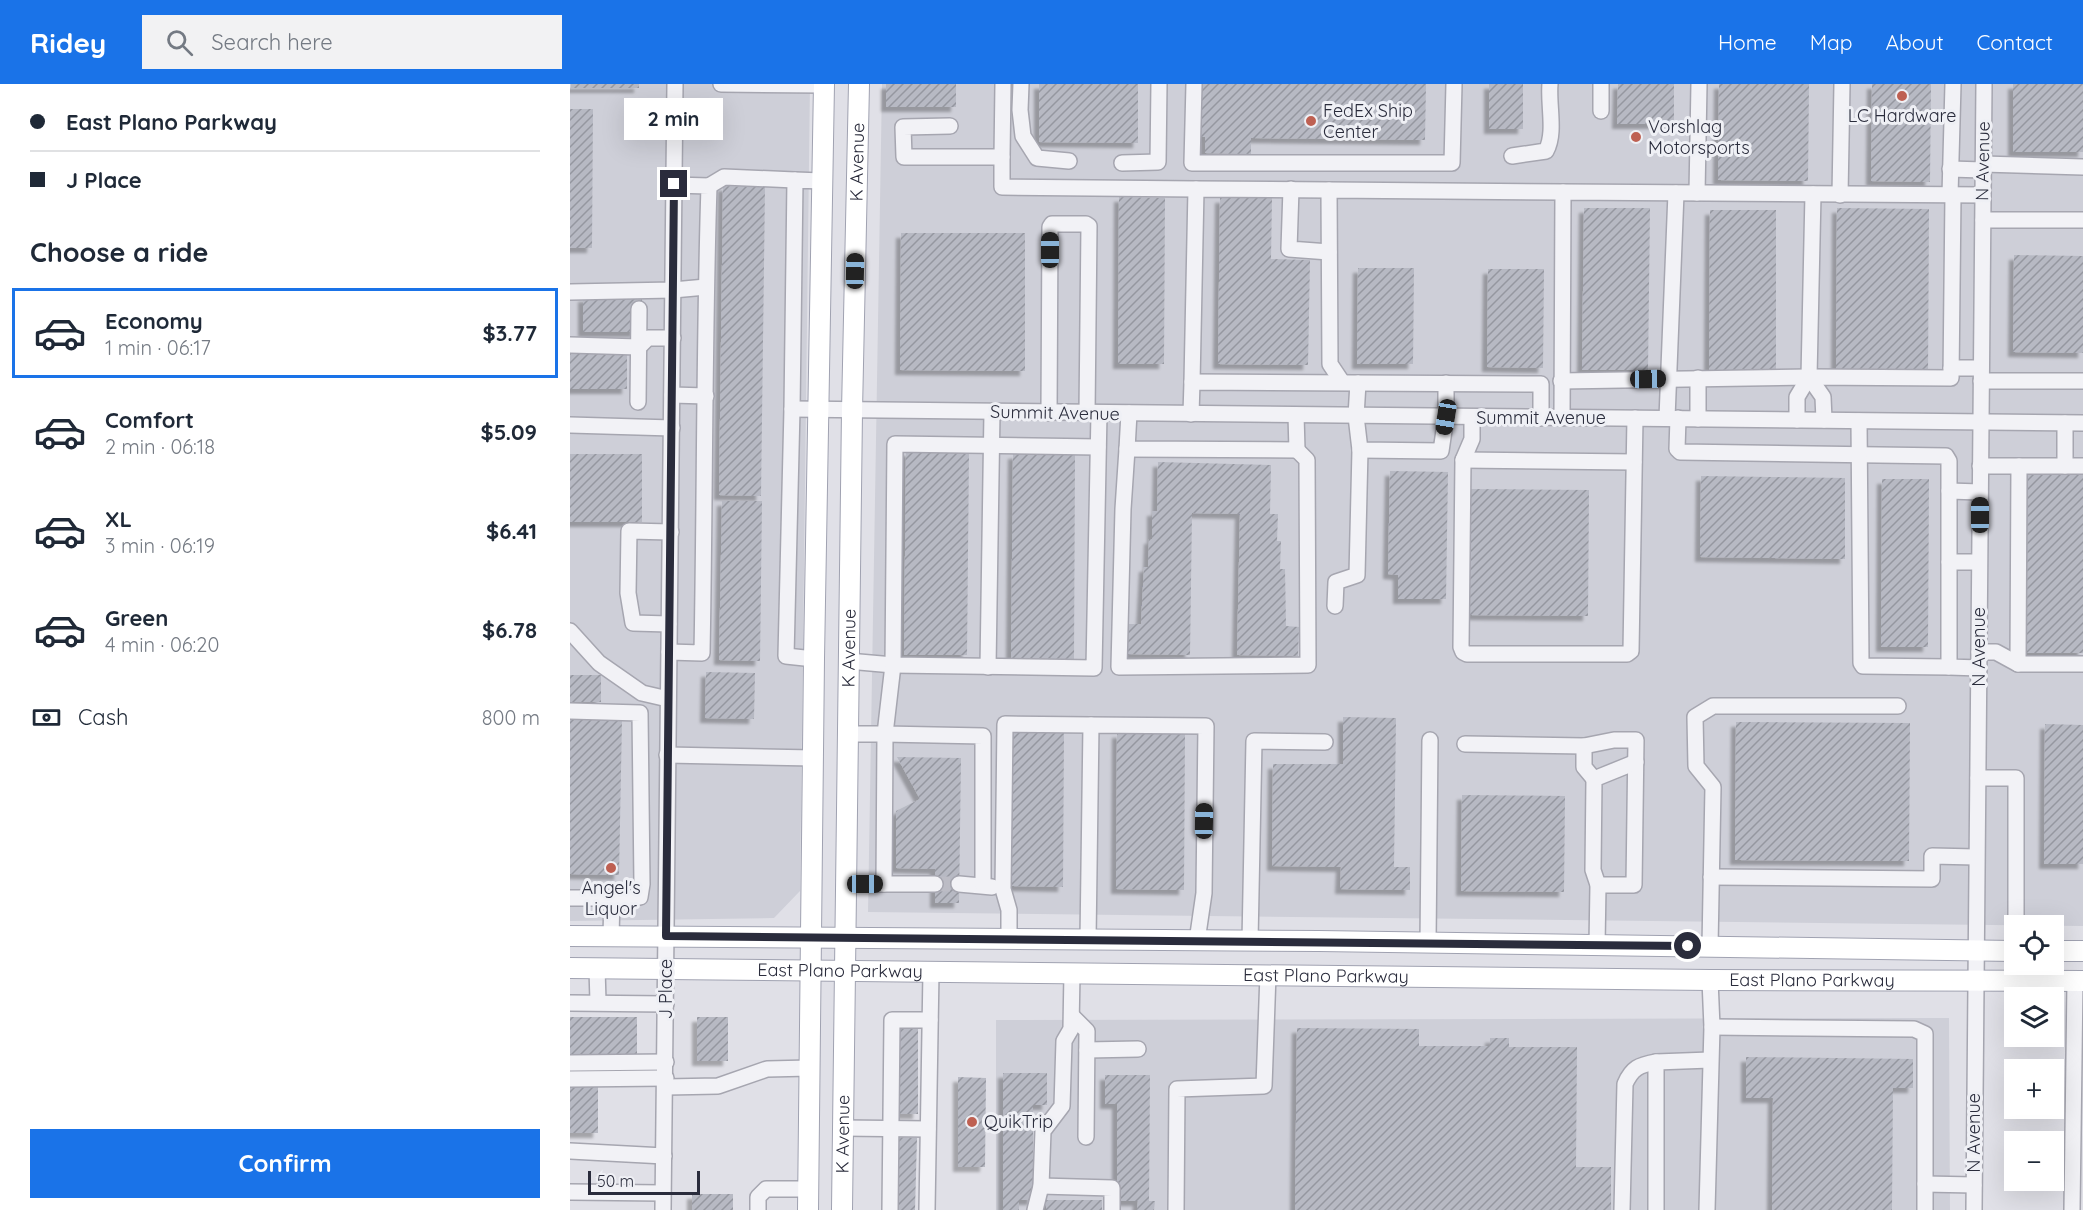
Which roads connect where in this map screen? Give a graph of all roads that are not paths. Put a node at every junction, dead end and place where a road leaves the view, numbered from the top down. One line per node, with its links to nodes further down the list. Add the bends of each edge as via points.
1 (675, 84): 28 (street, J Place)
2 (721, 84): 3 (street)
3 (781, 84): 16 (street)
4 (859, 84): 66 (main road, K Avenue)
5 (1003, 84): 20 (street)
6 (1021, 84): 21 (street, via 1023,135 1037,158)
7 (1159, 84): 22 (street, via 1158,162)
8 (1194, 84): 9 (street, via 1192,163 1452,163)
9 (1454, 84)
10 (1550, 84): 19 (street, via 1551,141 1546,151)
11 (1601, 84): 17 (street)
12 (1700, 84): 35 (street)
13 (1842, 84): 37 (street)
14 (1953, 84): 25 (street)
15 (1984, 84): 23 (street, N Avenue)
16 (824, 85): 27 (main road, K Avenue)
17 (1601, 111)
18 (951, 126): 20 (street, via 903,127 904,157)
19 (1512, 156)
20 (1002, 157): 30 (street, via 1002,187)
21 (1069, 161)
22 (1122, 163)
23 (1983, 167): 24 (street); 25 (street); 39 (street, N Avenue)
24 (2083, 167)
25 (1950, 169): 38 (street)
26 (795, 180): 27 (street); 29 (street, via 724,177); 64 (street)
27 (822, 181): 65 (main road, K Avenue)
28 (674, 184): 29 (street); 44 (street, J Place)
29 (709, 186): 43 (street)
30 (1196, 189): 31 (street); 57 (street)
31 (1291, 189): 32 (street); 42 (street, via 1289,249)
32 (1329, 189): 33 (street); 42 (street)
33 (1563, 192): 34 (street); 55 (street)
34 (1676, 192): 35 (street); 53 (street)
35 (1697, 193): 36 (street)
36 (1813, 194): 37 (street); 52 (street)
37 (1840, 195): 38 (street)
38 (1952, 195): 39 (street); 50 (street)
39 (1983, 195): 40 (street, N Avenue)
40 (1983, 220): 41 (street); 51 (street, N Avenue)
41 (2083, 220)
42 (1329, 252): 58 (street, via 1330,364)
43 (706, 287): 44 (street); 62 (street)
44 (673, 290): 46 (street); 47 (street, J Place)
45 (570, 292): 46 (street)
46 (639, 299): 49 (street)
47 (673, 338): 49 (street, via 648,338); 61 (street, J Place)
48 (570, 345): 49 (street)
49 (639, 346): 63 (street)
50 (1951, 368): 51 (street); 52 (street, via 1951,378)
51 (1981, 374): 56 (street); 84 (street, N Avenue)
52 (1809, 377): 54 (street); 81 (street, via 1797,397); 82 (street, via 1823,397)
53 (1670, 378): 54 (street); 55 (street); 79 (street)
54 (1698, 378): 80 (street)
55 (1561, 381): 77 (street)
56 (2083, 381)
57 (1192, 382): 58 (street); 71 (street)
58 (1342, 382): 59 (street)
59 (1358, 383): 60 (street); 73 (street)
60 (1446, 383): 74 (street); 76 (street, via 1541,384)
61 (672, 395): 62 (street); 88 (street, J Place)
62 (706, 396): 111 (street, via 702,653)
63 (639, 402)
64 (792, 409): 65 (street, Summit Avenue); 103 (street)
65 (820, 410): 66 (street, Summit Avenue); 104 (main road, K Avenue)
66 (852, 411): 67 (street, Summit Avenue); 114 (main road, K Avenue)
67 (992, 412): 68 (street, Summit Avenue); 89 (street)
68 (1049, 413): 69 (street, Summit Avenue); 69 (street, via 1050,227 1086,224)
69 (1093, 413): 70 (street, Summit Avenue); 90 (street)
70 (1129, 414): 71 (street, Summit Avenue); 91 (street)
71 (1191, 414): 72 (street, Summit Avenue)
72 (1296, 415): 73 (street, Summit Avenue); 92 (street)
73 (1356, 416): 74 (street, Summit Avenue); 93 (street)
74 (1446, 417): 75 (street, Summit Avenue); 93 (street, via 1440,451)
75 (1472, 417): 76 (street, Summit Avenue); 95 (street, via 1472,439)
76 (1541, 418): 77 (street, Summit Avenue)
77 (1562, 418): 78 (street, Summit Avenue)
78 (1635, 418): 79 (street, Summit Avenue); 96 (street)
79 (1672, 418): 80 (street, Summit Avenue); 94 (street, via 1680,452)
80 (1698, 419): 81 (street, Summit Avenue)
81 (1797, 420): 82 (street, Summit Avenue)
82 (1824, 420): 83 (street, Summit Avenue)
83 (1859, 421): 84 (street, Summit Avenue); 94 (street)
84 (1980, 422): 85 (street, Summit Avenue); 97 (street, N Avenue)
85 (2065, 423): 86 (street, Summit Avenue); 99 (street)
86 (2083, 423)
87 (570, 425): 88 (street)
88 (672, 428): 105 (street, J Place)
89 (992, 446): 90 (street); 117 (street, via 895,444); 118 (street)
90 (1098, 447): 118 (street, via 1094,668)
91 (1127, 449): 92 (street); 92 (street, via 1119,667 1308,665 1307,460)
92 (1297, 450)
93 (1360, 450): 108 (street, via 1357,574 1336,582)
94 (1860, 455): 101 (street, via 1946,456); 119 (street, via 1860,663)
95 (1463, 460): 96 (street); 96 (street, via 1461,647 1467,654 1631,651)
96 (1634, 462)
97 (1980, 466): 98 (street); 102 (street, N Avenue)
98 (2019, 466): 99 (street); 115 (street)
99 (2065, 466): 100 (street)
100 (2083, 466)
101 (1949, 491): 102 (street); 106 (street)
102 (1980, 492): 107 (street, N Avenue)
103 (789, 504): 104 (street); 113 (street, via 786,656)
104 (818, 505): 113 (main road, K Avenue)
105 (671, 532): 109 (street, J Place); 109 (street, via 629,531 628,593 633,622)
106 (1949, 562): 107 (street); 119 (street)
107 (1979, 562): 112 (street, N Avenue)
108 (1335, 606)
109 (669, 624): 111 (street, J Place)
110 (570, 631): 121 (street, via 599,663 642,693)
111 (669, 652): 121 (street, J Place)
112 (1979, 652): 115 (street, via 1996,652); 120 (street, N Avenue)
113 (814, 659): 114 (main road); 134 (main road, K Avenue)
114 (848, 661): 117 (street); 127 (main road, K Avenue)
115 (2018, 664): 116 (street)
116 (2083, 664)
117 (893, 665): 118 (street); 128 (street)
118 (988, 667)
119 (1949, 667): 120 (street)
120 (1979, 668): 136 (street, N Avenue)
121 (668, 699): 126 (street, J Place)
122 (1898, 706): 139 (street, via 1713,706 1695,717 1696,766 1713,787)
123 (570, 711): 125 (street, via 640,713)
124 (1091, 724): 148 (street, via 1005,724); 158 (street); 159 (street, via 1206,726 1204,893)
125 (640, 732): 126 (street); 140 (street)
126 (668, 732): 133 (street, J Place)
127 (847, 734): 128 (street); 141 (main road, K Avenue)
128 (885, 734): 142 (street); 146 (street, via 983,736)
129 (1430, 740): 161 (street)
130 (1324, 742): 160 (street, via 1254,741)
131 (1465, 744): 132 (street)
132 (1584, 746): 135 (street, via 1636,740); 137 (street, via 1584,767)
133 (667, 755): 134 (street); 145 (street, J Place)
134 (813, 758): 155 (main road, K Avenue)
135 (1635, 762): 137 (street); 147 (street, via 1634,885)
136 (1978, 778): 138 (street, N Avenue); 151 (street, via 2016,778)
137 (1594, 779): 147 (street, via 1593,870)
138 (1976, 857): 139 (street, via 1932,856 1932,879); 164 (street, N Avenue)
139 (1711, 877): 163 (street)
140 (642, 884): 145 (street); 150 (street, via 640,897)
141 (845, 884): 142 (street); 156 (main road, K Avenue)
142 (884, 884): 143 (street)
143 (935, 884)
144 (959, 884): 146 (street)
145 (666, 885): 154 (street, J Place)
146 (983, 885): 148 (street)
147 (1598, 885): 162 (street)
148 (1003, 889): 157 (street, via 1009,910)
149 (570, 898): 150 (street)
150 (612, 898): 153 (street)
151 (2016, 915)
152 (570, 936): 153 (main road, East Plano Parkway)
153 (611, 936): 154 (main road, East Plano Parkway)
154 (666, 936): 155 (main road, East Plano Parkway); 170 (street, J Place)
155 (812, 937): 156 (main road, East Plano Parkway); 171 (main road, K Avenue)
156 (845, 937): 157 (main road, East Plano Parkway); 172 (main road, K Avenue)
157 (1009, 939): 158 (main road, East Plano Parkway)
158 (1088, 940): 159 (main road, East Plano Parkway); 174 (main road)
159 (1197, 941): 160 (main road, East Plano Parkway)
160 (1250, 941): 161 (main road, East Plano Parkway); 175 (main road)
161 (1428, 943): 162 (main road, East Plano Parkway); 176 (main road)
162 (1597, 945): 163 (main road, East Plano Parkway)
163 (1710, 946): 164 (main road, East Plano Parkway); 177 (main road)
164 (1975, 950): 165 (main road, East Plano Parkway); 178 (street, N Avenue)
165 (2004, 951)
166 (2064, 951): 167 (main road)
167 (2083, 951)
168 (570, 968): 169 (main road, East Plano Parkway)
169 (597, 968): 170 (main road, East Plano Parkway); 180 (street)
170 (667, 969): 171 (main road, East Plano Parkway); 182 (street, J Place)
171 (812, 971): 172 (main road, East Plano Parkway); 193 (main road, K Avenue)
172 (845, 971): 173 (main road, East Plano Parkway); 196 (main road, K Avenue)
173 (931, 972): 174 (main road, East Plano Parkway); 184 (street)
174 (1072, 974): 175 (main road, East Plano Parkway); 183 (street)
175 (1268, 974): 176 (main road, East Plano Parkway); 216 (street, via 1264,1086 1177,1089)
176 (1427, 977): 177 (main road, East Plano Parkway)
177 (1710, 980): 178 (main road, East Plano Parkway); 185 (street)
178 (1975, 981): 179 (main road, East Plano Parkway); 203 (street, N Avenue)
179 (2079, 981): 186 (street)
180 (598, 1002): 181 (street); 182 (street)
181 (570, 1003)
182 (666, 1004): 190 (street, J Place)
183 (1072, 1016): 188 (street, via 1087,1031); 204 (street, via 1071,1029 1064,1041 1062,1106 1043,1131)
184 (930, 1020): 197 (street, via 892,1020); 198 (street)
185 (1712, 1027): 189 (street); 202 (street, via 1914,1029 1925,1034)
186 (2079, 1037): 222 (street)
187 (1138, 1049): 188 (street)
188 (1087, 1050): 199 (street)
189 (1710, 1060): 191 (street); 219 (street)
190 (666, 1062): 192 (street); 195 (street, J Place)
191 (1656, 1062): 217 (street, via 1637,1066 1625,1084); 218 (street)
192 (570, 1064)
193 (810, 1068): 195 (street, via 767,1069 718,1086); 205 (main road, K Avenue)
194 (570, 1079): 195 (street)
195 (666, 1082): 201 (street, J Place)
196 (843, 1128): 197 (street); 211 (main road, K Avenue)
197 (891, 1129): 198 (street); 212 (street)
198 (928, 1130): 213 (street)
199 (1086, 1137)
200 (570, 1151): 201 (street)
201 (664, 1156): 207 (street, J Place)
202 (1925, 1184): 203 (street); 220 (street)
203 (1974, 1185): 221 (street, N Avenue)
204 (1041, 1186): 214 (street); 215 (street, via 1112,1188)
205 (808, 1189): 209 (street, via 766,1190 758,1197); 210 (main road, K Avenue)
206 (570, 1192): 207 (street)
207 (663, 1193): 208 (street, J Place)
208 (663, 1210)
209 (758, 1210)
210 (808, 1210)
211 (842, 1210)
212 (890, 1210)
213 (927, 1210)
214 (1035, 1210)
215 (1112, 1210)
216 (1176, 1210)
217 (1622, 1210)
218 (1656, 1210)
219 (1707, 1210)
220 (1925, 1210)
221 (1974, 1210)
222 (2072, 1210)

